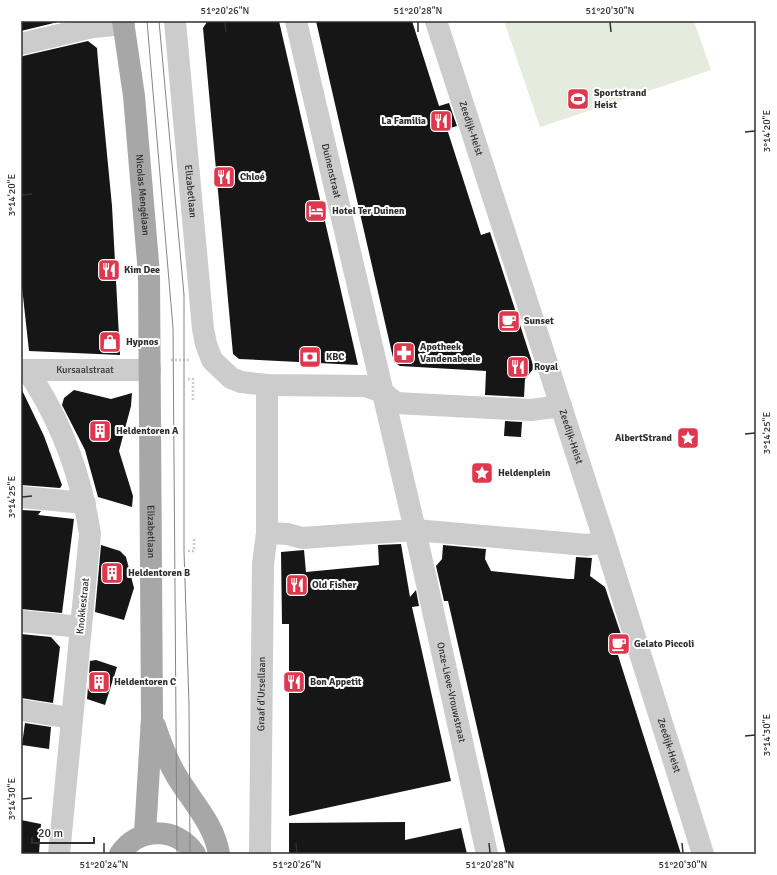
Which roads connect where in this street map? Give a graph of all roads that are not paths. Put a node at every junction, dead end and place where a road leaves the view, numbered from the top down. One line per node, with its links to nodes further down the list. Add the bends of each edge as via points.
1 (175, 21): 8 (street, Elizabetlaan, via 206,344 212,360 231,378)
2 (296, 21): 9 (street, Duinenstraat)
3 (436, 21): 10 (street, Zeedijk-Heist)
4 (123, 22): 5 (street); 6 (main road, Nicolas Mengélaan, via 134,96 147,236)
5 (21, 44)
6 (150, 365): 7 (street, Kursaalstraat); 20 (main road, Elizabetlaan)
7 (24, 370): 12 (street, Knokkestraat, via 44,396 65,438)
8 (267, 386): 9 (street, via 365,386); 14 (street)
9 (382, 392): 10 (street, via 396,403 531,410); 13 (street)
10 (561, 406): 15 (street, Zeedijk-Heist)
11 (21, 497): 12 (street)
12 (85, 503): 17 (street, Knokkestraat, via 90,534)
13 (415, 530): 14 (street, via 302,538); 15 (street, via 587,545); 27 (street, Onze-Lieve-Vrouwstraat)
14 (267, 533): 26 (street, Graaf d'Ursellaan, via 263,564)
15 (605, 542): 28 (street, Zeedijk-Heist)
16 (21, 621): 17 (street)
17 (81, 627): 19 (street, Knokkestraat)
18 (21, 710): 19 (street)
19 (71, 718): 22 (street, Knokkestraat)
20 (152, 718): 21 (main road, Elizabetlaan); 25 (main road, Elizabetlaan, via 165,754 213,833)
21 (145, 834): 23 (main road, via 134,839); 24 (main road, via 177,838 190,846)
22 (59, 854)
23 (120, 854)
24 (195, 854)
25 (219, 854)
26 (260, 854)
27 (487, 854)
28 (703, 854)

